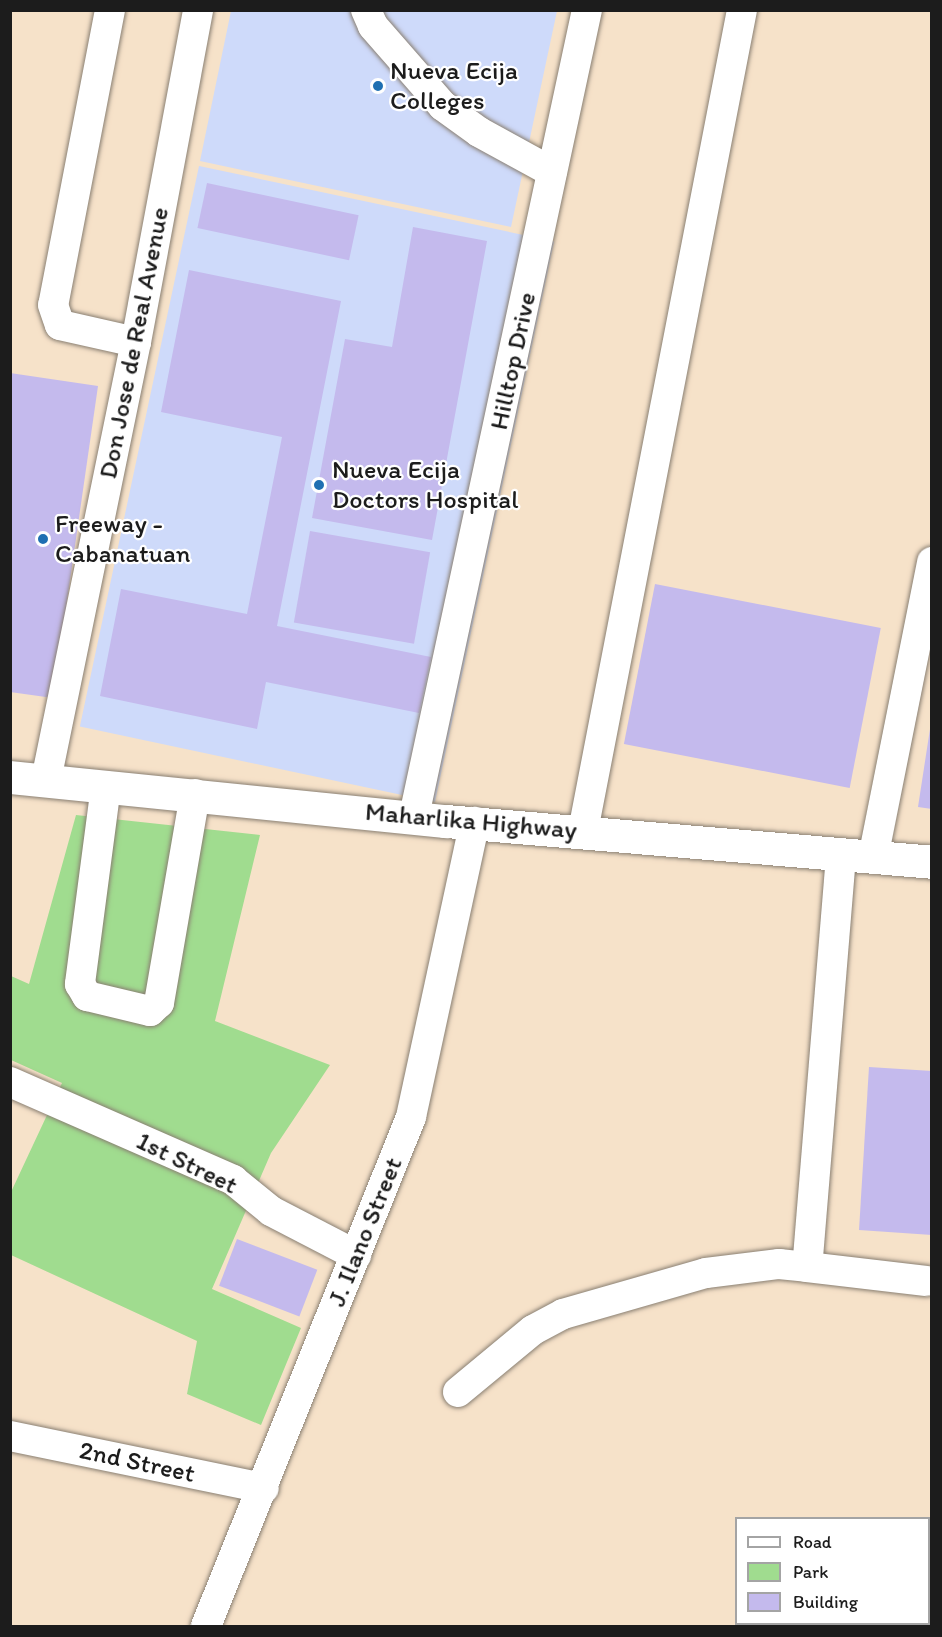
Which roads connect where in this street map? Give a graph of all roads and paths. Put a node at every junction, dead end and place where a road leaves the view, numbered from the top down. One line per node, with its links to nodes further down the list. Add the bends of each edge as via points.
1 (110, 10): 7 (street, via 53,305 60,325)
2 (198, 10): 7 (street, Don Jose de Real Avenue)
3 (366, 10): 6 (street, via 373,26 443,106 479,132)
4 (587, 10): 6 (street, Hilltop Drive)
5 (742, 10): 15 (street)
6 (552, 172): 13 (street, Hilltop Drive)
7 (136, 342): 10 (street, Don Jose de Real Avenue)
8 (932, 562): 16 (street)
9 (10, 777): 10 (main road, Maharlika Highway)
10 (46, 780): 11 (main road, Maharlika Highway)
11 (106, 786): 12 (main road, Maharlika Highway); 12 (street, via 80,984 87,996 150,1011 159,1003)
12 (195, 794): 13 (main road, Maharlika Highway)
13 (414, 816): 14 (main road, Maharlika Highway)
14 (475, 822): 15 (main road, Maharlika Highway); 19 (street, J. Ilano Street, via 411,1117)
15 (583, 831): 16 (main road, Maharlika Highway)
16 (857, 857): 17 (main road, Maharlika Highway); 20 (street)
17 (932, 862)
18 (10, 1082): 19 (street, 1st Street, via 233,1180 271,1211)
19 (356, 1256): 24 (street, J. Ilano Street)
20 (807, 1267): 21 (street); 22 (street, via 779,1264 706,1273 563,1314 533,1330)
21 (926, 1281)
22 (458, 1392)
23 (10, 1436): 24 (street, 2nd Street)
24 (264, 1488): 25 (street, J. Ilano Street)
25 (206, 1626)

